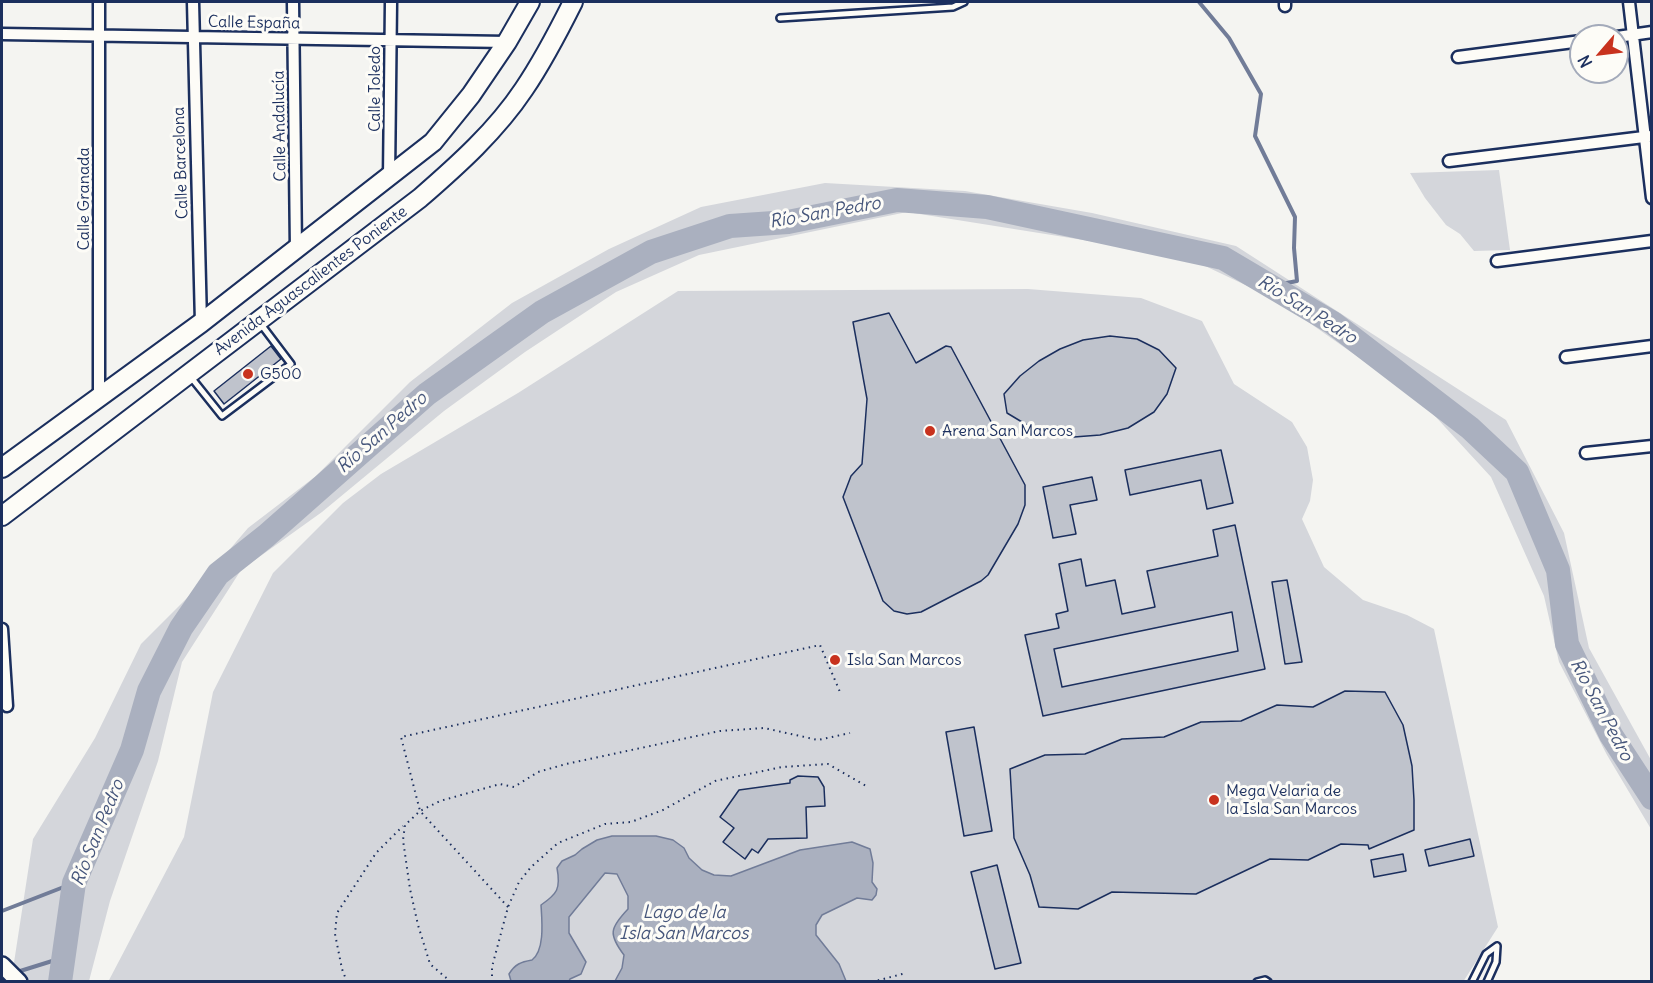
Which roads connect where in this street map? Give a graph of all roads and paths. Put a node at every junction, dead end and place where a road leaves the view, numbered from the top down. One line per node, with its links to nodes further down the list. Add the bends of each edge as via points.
1 (99, 2): 12 (street, Calle Granada)
2 (193, 2): 15 (street, Calle Barcelona)
3 (293, 2): 16 (street, Calle Andalucía)
4 (391, 2): 17 (street, Calle Toledo)
5 (530, 2): 18 (main road, Avenida Aguascalientes Poniente)
6 (573, 2): 28 (main road, Avenida Aguascalientes Poniente, via 523,91 461,163)
7 (964, 2): 9 (lane, via 953,7)
8 (1629, 2): 13 (street)
9 (780, 18)
10 (1652, 33): 13 (street)
11 (2, 34): 12 (street, Calle España)
12 (99, 35): 15 (street, Calle España); 33 (street, Calle Granada)
13 (1633, 35): 14 (street); 21 (street)
14 (1629, 36)
15 (193, 37): 16 (street, Calle España); 29 (street, Calle Barcelona)
16 (293, 39): 17 (street, Calle España); 26 (street, Calle Andalucía)
17 (390, 40): 18 (street, Calle España); 23 (street, Calle Toledo)
18 (507, 42): 23 (main road, Avenida Aguascalientes Poniente, via 432,142)
19 (1569, 43): 20 (street)
20 (1458, 57)
21 (1648, 136): 22 (street); 24 (street)
22 (1449, 161)
23 (389, 177): 26 (main road, Avenida Aguascalientes Poniente)
24 (1652, 198)
25 (1652, 241): 27 (street)
26 (296, 249): 29 (main road, Avenida Aguascalientes Poniente)
27 (1497, 261)
28 (259, 321): 32 (main road, Avenida Aguascalientes Poniente); 32 (lane, via 291,364 282,371 222,416)
29 (201, 323): 33 (main road, Avenida Aguascalientes Poniente)
30 (1652, 346): 31 (street)
31 (1566, 357)
32 (189, 375): 37 (main road, Avenida Aguascalientes Poniente)
33 (99, 396): 36 (main road, Avenida Aguascalientes Poniente)
34 (1652, 446): 35 (street)
35 (1586, 453)
36 (2, 468)
37 (2, 516)
38 (2, 629): 40 (street)
39 (840, 692): 43 (path, via 820,645 401,737)
40 (7, 706)
41 (850, 733): 43 (path, via 818,740 764,728 720,731 566,764 538,772 514,787 500,784 440,801)
42 (868, 787): 45 (path, via 828,764 783,767 715,781 663,810 631,822 604,824 558,843 519,882)
43 (420, 811): 44 (path); 45 (path)
44 (405, 825): 49 (path, via 376,853 337,913 335,934); 50 (path, via 403,840 418,925 430,964)
45 (508, 907): 51 (path)
46 (2, 965): 48 (street)
47 (906, 973): 52 (path)
48 (19, 981)
49 (347, 981)
50 (451, 981)
51 (492, 981)
52 (872, 981)
53 (1257, 981): 54 (lane)
54 (1268, 981)
55 (1472, 981): 56 (lane, via 1486,954 1497,946 1496,962)
56 (1486, 981)

